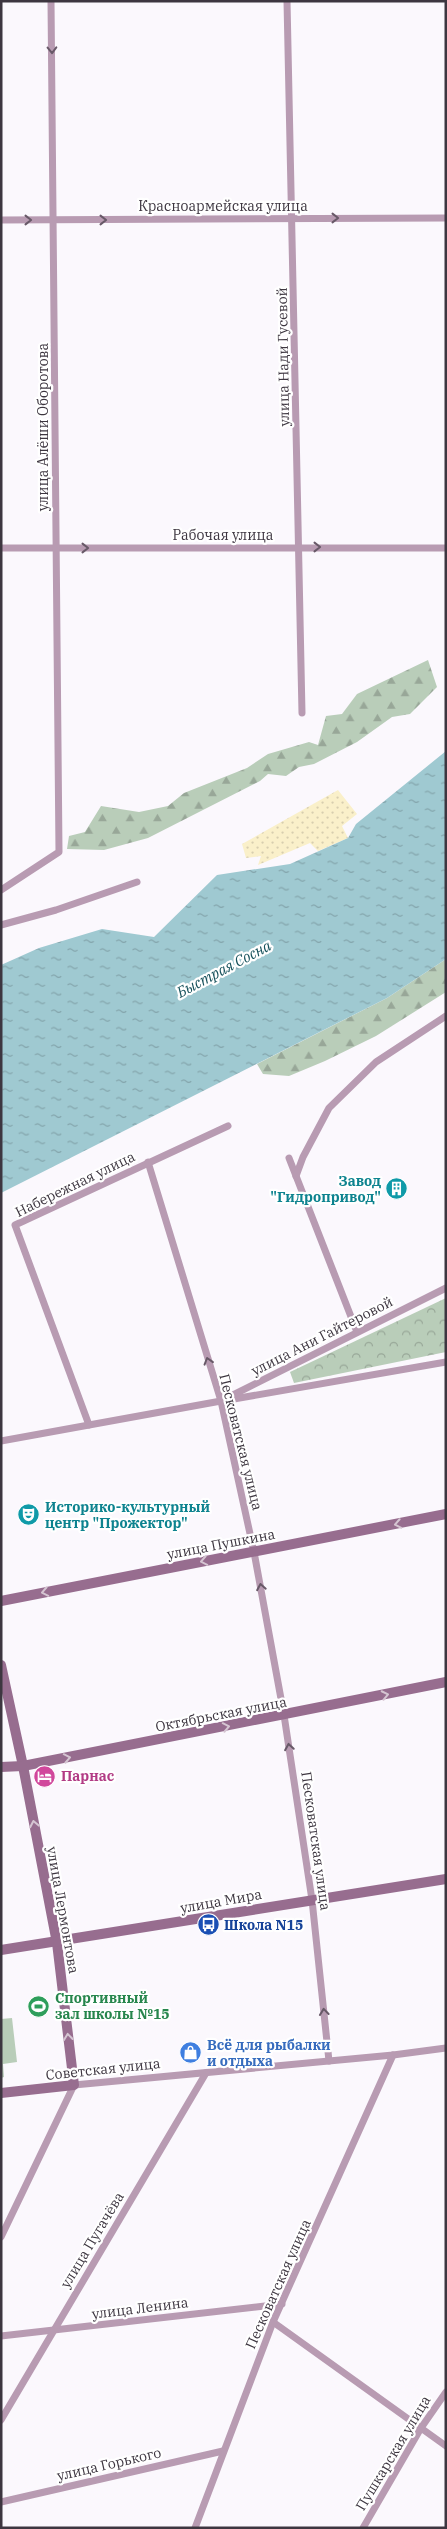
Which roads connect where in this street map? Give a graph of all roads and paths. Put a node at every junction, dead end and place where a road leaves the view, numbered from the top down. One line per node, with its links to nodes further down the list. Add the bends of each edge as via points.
1 (51, 1): 6 (street, улица Алёши Оборотова, one-way to 6)
2 (287, 1): 4 (street, улица Нади Гусевой)
3 (446, 218): 4 (street, Красноармейская улица, one-way to 3)
4 (293, 219): 6 (street, Красноармейская улица, one-way to 4); 7 (street, улица Нади Гусевой)
5 (1, 220): 6 (street, Красноармейская улица, one-way to 6)
6 (54, 220): 9 (street, улица Алёши Оборотова)
7 (300, 547): 9 (street, Рабочая улица, one-way to 7); 10 (street, Рабочая улица, one-way to 10); 11 (street, улица Нади Гусевой)
8 (1, 548): 9 (street, Рабочая улица)
9 (56, 548): 13 (street, улица Алёши Оборотова, via 59,852)
10 (446, 548)
11 (302, 713)
12 (136, 882): 14 (street)
13 (1, 890)
14 (1, 925)
15 (446, 1016): 19 (street, via 376,1062 330,1108)
16 (228, 1126): 18 (street, Набережная улица)
17 (289, 1158): 19 (street)
18 (148, 1162): 23 (street, Песковатская улица, one-way to 18); 24 (street, Набережная улица, via 15,1225)
19 (296, 1176): 21 (street)
20 (446, 1288): 21 (street, улица Ани Гайтеровой)
21 (357, 1332): 23 (street, улица Ани Гайтеровой)
22 (446, 1362): 23 (street)
23 (220, 1401): 24 (street, улица Ани Гайтеровой); 27 (street, Песковатская улица)
24 (89, 1425): 25 (street, улица Ани Гайтеровой)
25 (1, 1441)
26 (446, 1514): 27 (street, улица Пушкина, one-way to 27)
27 (254, 1552): 28 (street, улица Пушкина, one-way to 28); 31 (street, Песковатская улица, one-way to 27)
28 (1, 1601)
29 (1, 1665): 32 (street, улица Лермонтова)
30 (446, 1682): 31 (street, Октябрьская улица, one-way to 30)
31 (284, 1716): 32 (street, Октябрьская улица, one-way to 31); 35 (street, Песковатская улица, one-way to 31)
32 (24, 1766): 33 (street, Октябрьская улица); 36 (street, улица Лермонтова, one-way to 32)
33 (1, 1767)
34 (446, 1880): 35 (street, улица Мира)
35 (312, 1900): 36 (street, улица Мира); 40 (street, Песковатская улица, one-way to 35)
36 (57, 1943): 37 (street, улица Мира); 42 (street, улица Лермонтова, one-way to 36)
37 (1, 1950)
38 (446, 2048): 39 (street, Советская улица)
39 (393, 2055): 40 (street, Советская улица); 45 (street, Песковатская улица)
40 (329, 2061): 41 (street, Советская улица)
41 (206, 2073): 42 (street, Советская улица); 47 (street, улица Пугачёва)
42 (74, 2085): 43 (street, Советская улица); 44 (street)
43 (1, 2093)
44 (1, 2237)
45 (282, 2304): 46 (street, Песковатская улица); 47 (street, улица Ленина)
46 (273, 2322): 51 (street); 53 (street, Песковатская улица)
47 (52, 2332): 48 (street, улица Ленина); 50 (street, улица Пугачёва)
48 (1, 2336)
49 (446, 2392): 51 (street, Пушкарская улица)
50 (1, 2420)
51 (421, 2428): 52 (street); 56 (street, Пушкарская улица)
52 (446, 2446)
53 (223, 2450): 54 (street, улица Горького); 55 (street, Песковатская улица)
54 (1, 2502)
55 (195, 2528)
56 (363, 2528)

